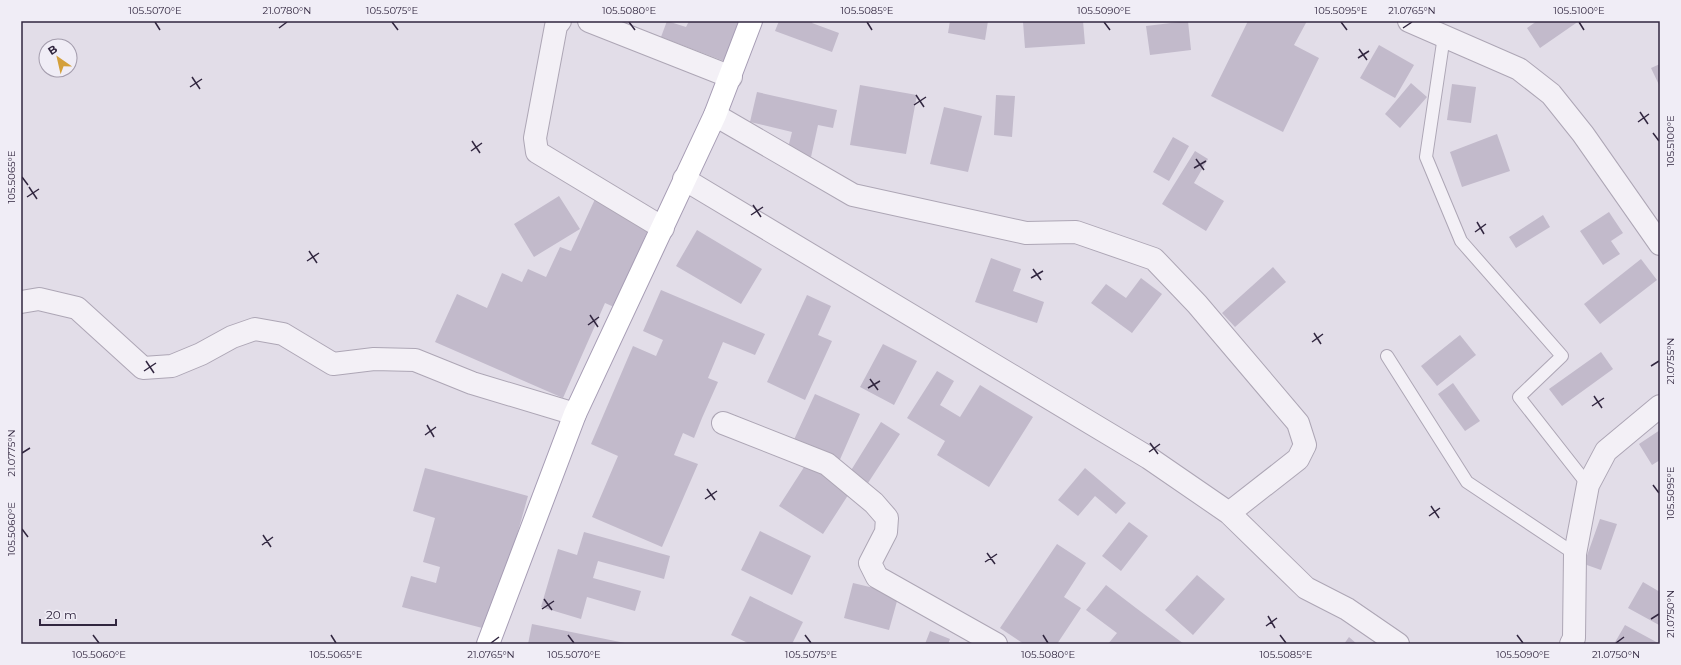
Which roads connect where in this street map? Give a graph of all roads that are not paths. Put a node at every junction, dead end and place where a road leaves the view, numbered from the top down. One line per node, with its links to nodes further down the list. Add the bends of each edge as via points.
1 (560, 21): 9 (street, via 556,26 535,138 537,152)
2 (589, 21): 6 (street)
3 (752, 21): 6 (main road)
4 (1409, 21): 5 (street)
5 (1444, 36): 10 (street, via 1519,69 1550,94 1583,134); 16 (lane, via 1426,157 1461,241 1562,356 1519,396)
6 (731, 77): 7 (main road)
7 (715, 115): 8 (main road); 17 (street, via 852,195 1026,233 1076,232 1154,259 1197,304 1298,423 1305,445 1298,460)
8 (684, 179): 9 (main road); 17 (street, via 1149,458)
9 (663, 228): 14 (main road)
10 (1660, 244)
11 (21, 302): 14 (street, via 39,299 77,308 143,368 172,366 232,337 255,329 283,334 334,364 374,359 415,360 472,383)
12 (1387, 356): 18 (lane, via 1467,482)
13 (1660, 406): 16 (street, via 1606,451)
14 (575, 414): 19 (main road)
15 (723, 423): 20 (street, via 827,464 874,503 887,518 886,532 870,563 877,577)
16 (1588, 485): 18 (street)
17 (1228, 513): 21 (street, via 1306,588 1347,609)
18 (1575, 554): 22 (street, via 1574,638)
19 (488, 644)
20 (996, 644)
21 (1398, 644)
22 (1571, 644)

